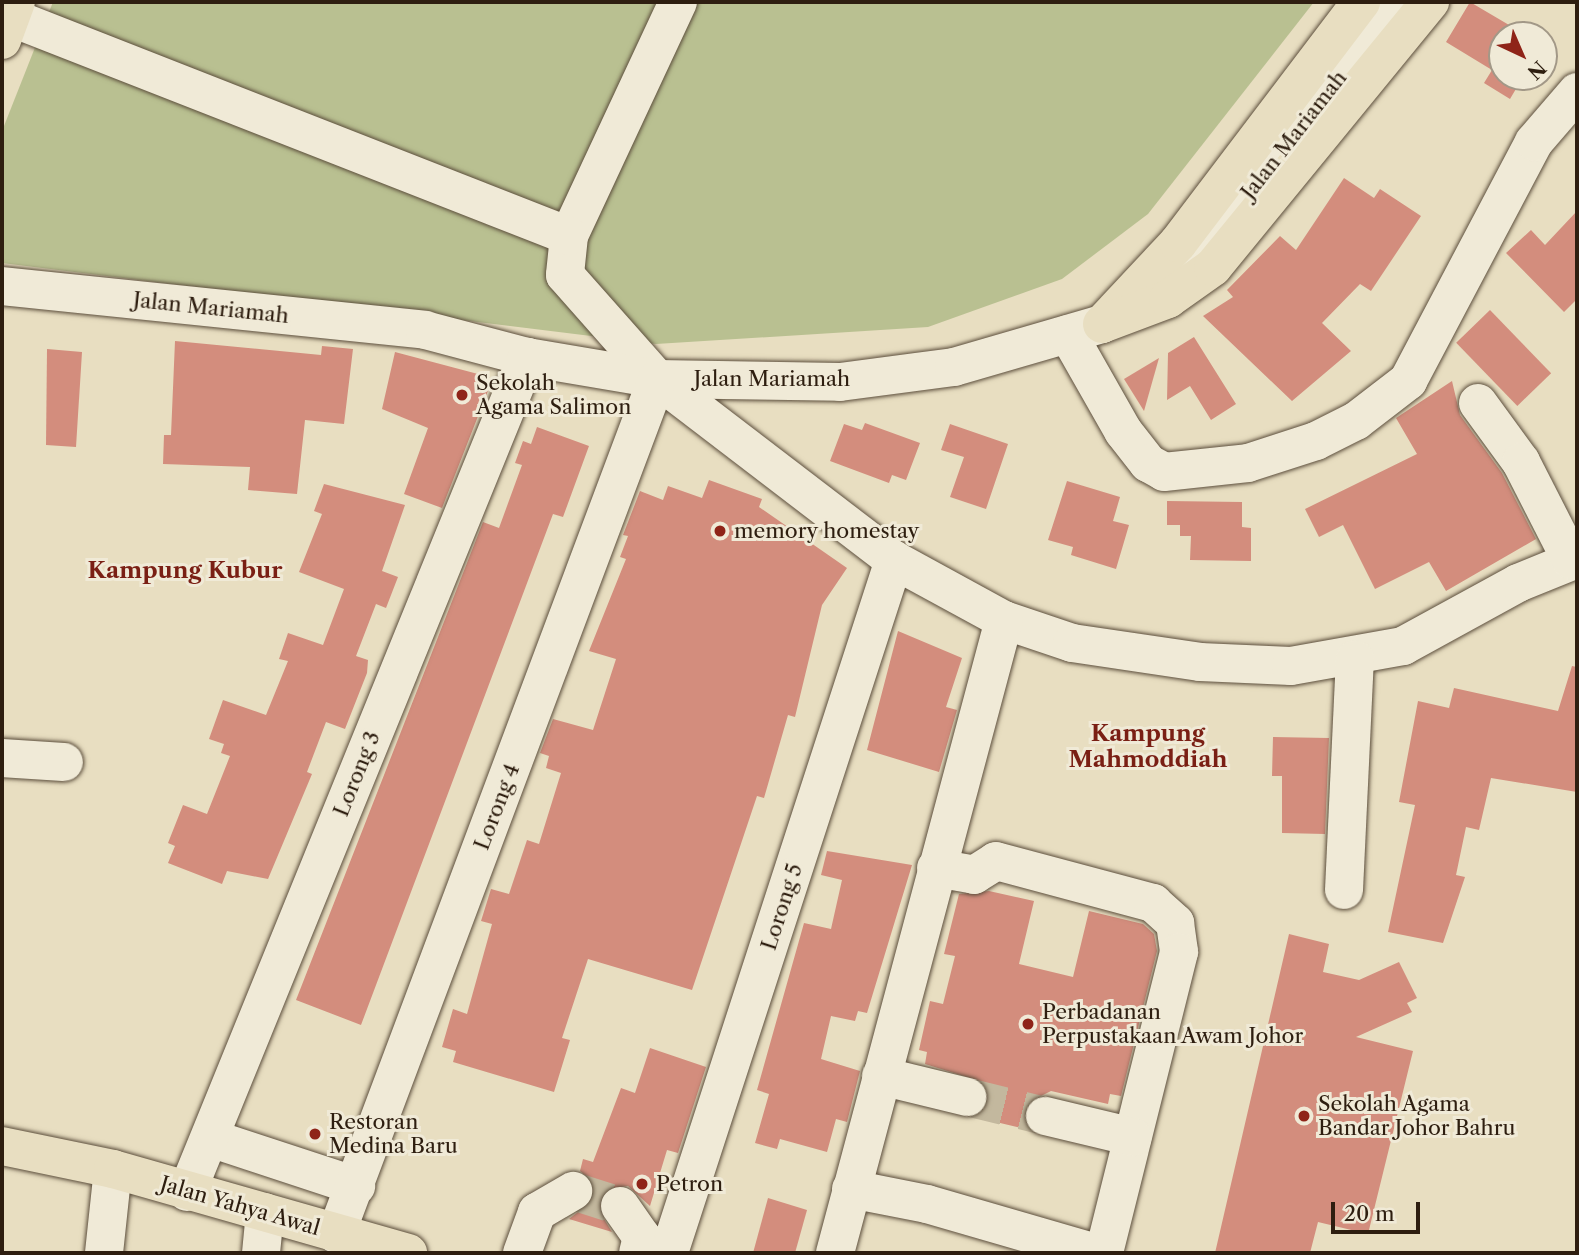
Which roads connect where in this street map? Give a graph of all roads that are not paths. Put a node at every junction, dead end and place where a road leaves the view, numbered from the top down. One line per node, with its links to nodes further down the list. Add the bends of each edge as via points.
1 (678, 2): 7 (street)
2 (1361, 2): 9 (main road, via 1178,243)
3 (1398, 2): 9 (street, Jalan Mariamah, via 1222,230)
4 (1430, 2): 9 (main road, via 1213,267 1168,299)
5 (9, 20): 7 (street)
6 (1577, 92): 9 (street, via 1534,142 1408,381 1316,441 1248,463 1164,472 1135,449)
7 (569, 236): 11 (street, via 565,275)
8 (2, 286): 10 (street, Jalan Mariamah, via 425,330)
9 (1085, 329): 11 (street, Jalan Mariamah, via 954,367 840,382)
10 (527, 357): 11 (street, Jalan Mariamah); 25 (street, Lorong 3)
11 (657, 379): 13 (street); 28 (street, Lorong 4)
12 (1478, 403): 14 (street, via 1521,462)
13 (894, 560): 15 (street); 40 (street, Lorong 5)
14 (1574, 560): 16 (street, via 1403,646)
15 (1004, 620): 16 (street, via 1072,643 1200,662 1291,666); 19 (street)
16 (1355, 659): 20 (street)
17 (2, 758): 18 (street)
18 (64, 762)
19 (936, 868): 21 (street); 24 (street, via 974,875 996,861 1153,903 1175,923 1179,952)
20 (1344, 890)
21 (881, 1076): 22 (street); 29 (street)
22 (967, 1097)
23 (1045, 1116): 24 (street)
24 (1133, 1137): 43 (street)
25 (210, 1138): 28 (street); 31 (street, Lorong 3)
26 (2, 1146): 27 (main road, Jalan Yahya Awal)
27 (113, 1169): 31 (main road, Jalan Yahya Awal); 35 (street)
28 (356, 1186): 34 (street, Lorong 4)
29 (851, 1189): 41 (street); 42 (street, via 927,1204)
30 (573, 1191): 38 (street, via 537,1212)
31 (187, 1192): 33 (main road, Jalan Yahya Awal)
32 (620, 1206): 39 (street, via 642,1237)
33 (265, 1212): 34 (main road, Jalan Yahya Awal); 36 (street)
34 (336, 1234): 37 (main road, Jalan Yahya Awal)
35 (104, 1253)
36 (261, 1253)
37 (408, 1253)
38 (522, 1253)
39 (638, 1253)
40 (669, 1253)
41 (835, 1253)
42 (1096, 1253)
43 (1104, 1253)

